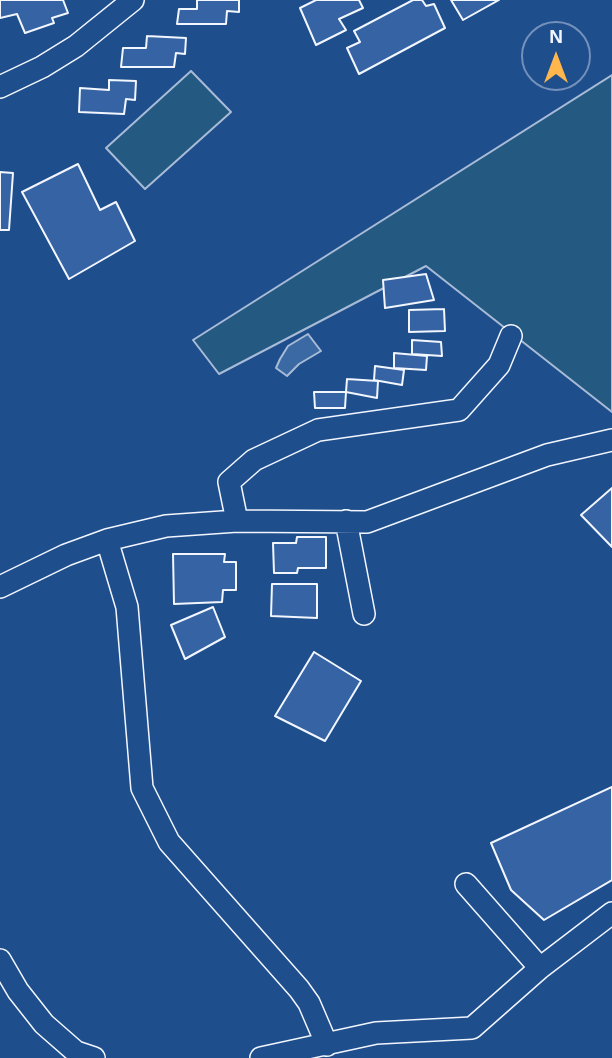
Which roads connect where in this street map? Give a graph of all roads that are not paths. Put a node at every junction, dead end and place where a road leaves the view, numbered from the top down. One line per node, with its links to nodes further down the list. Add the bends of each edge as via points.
1 (134, 0): 2 (street, via 76,46)
2 (0, 87)
3 (511, 336): 5 (street, via 499,365 459,410 318,429 254,460 229,482)
4 (612, 440): 6 (street, via 547,455 367,522)
5 (237, 521): 6 (street); 7 (street, via 166,526)
6 (346, 521): 9 (street)
7 (107, 540): 8 (street); 14 (street, via 127,607 142,789 169,842 304,996)
8 (0, 587)
9 (364, 614)
10 (466, 884): 13 (street)
11 (612, 913): 13 (street)
12 (0, 960): 15 (street, via 44,1024 76,1052)
13 (540, 968): 14 (street, via 472,1028 376,1033)
14 (327, 1045): 16 (street)
15 (94, 1058)
16 (261, 1058)

